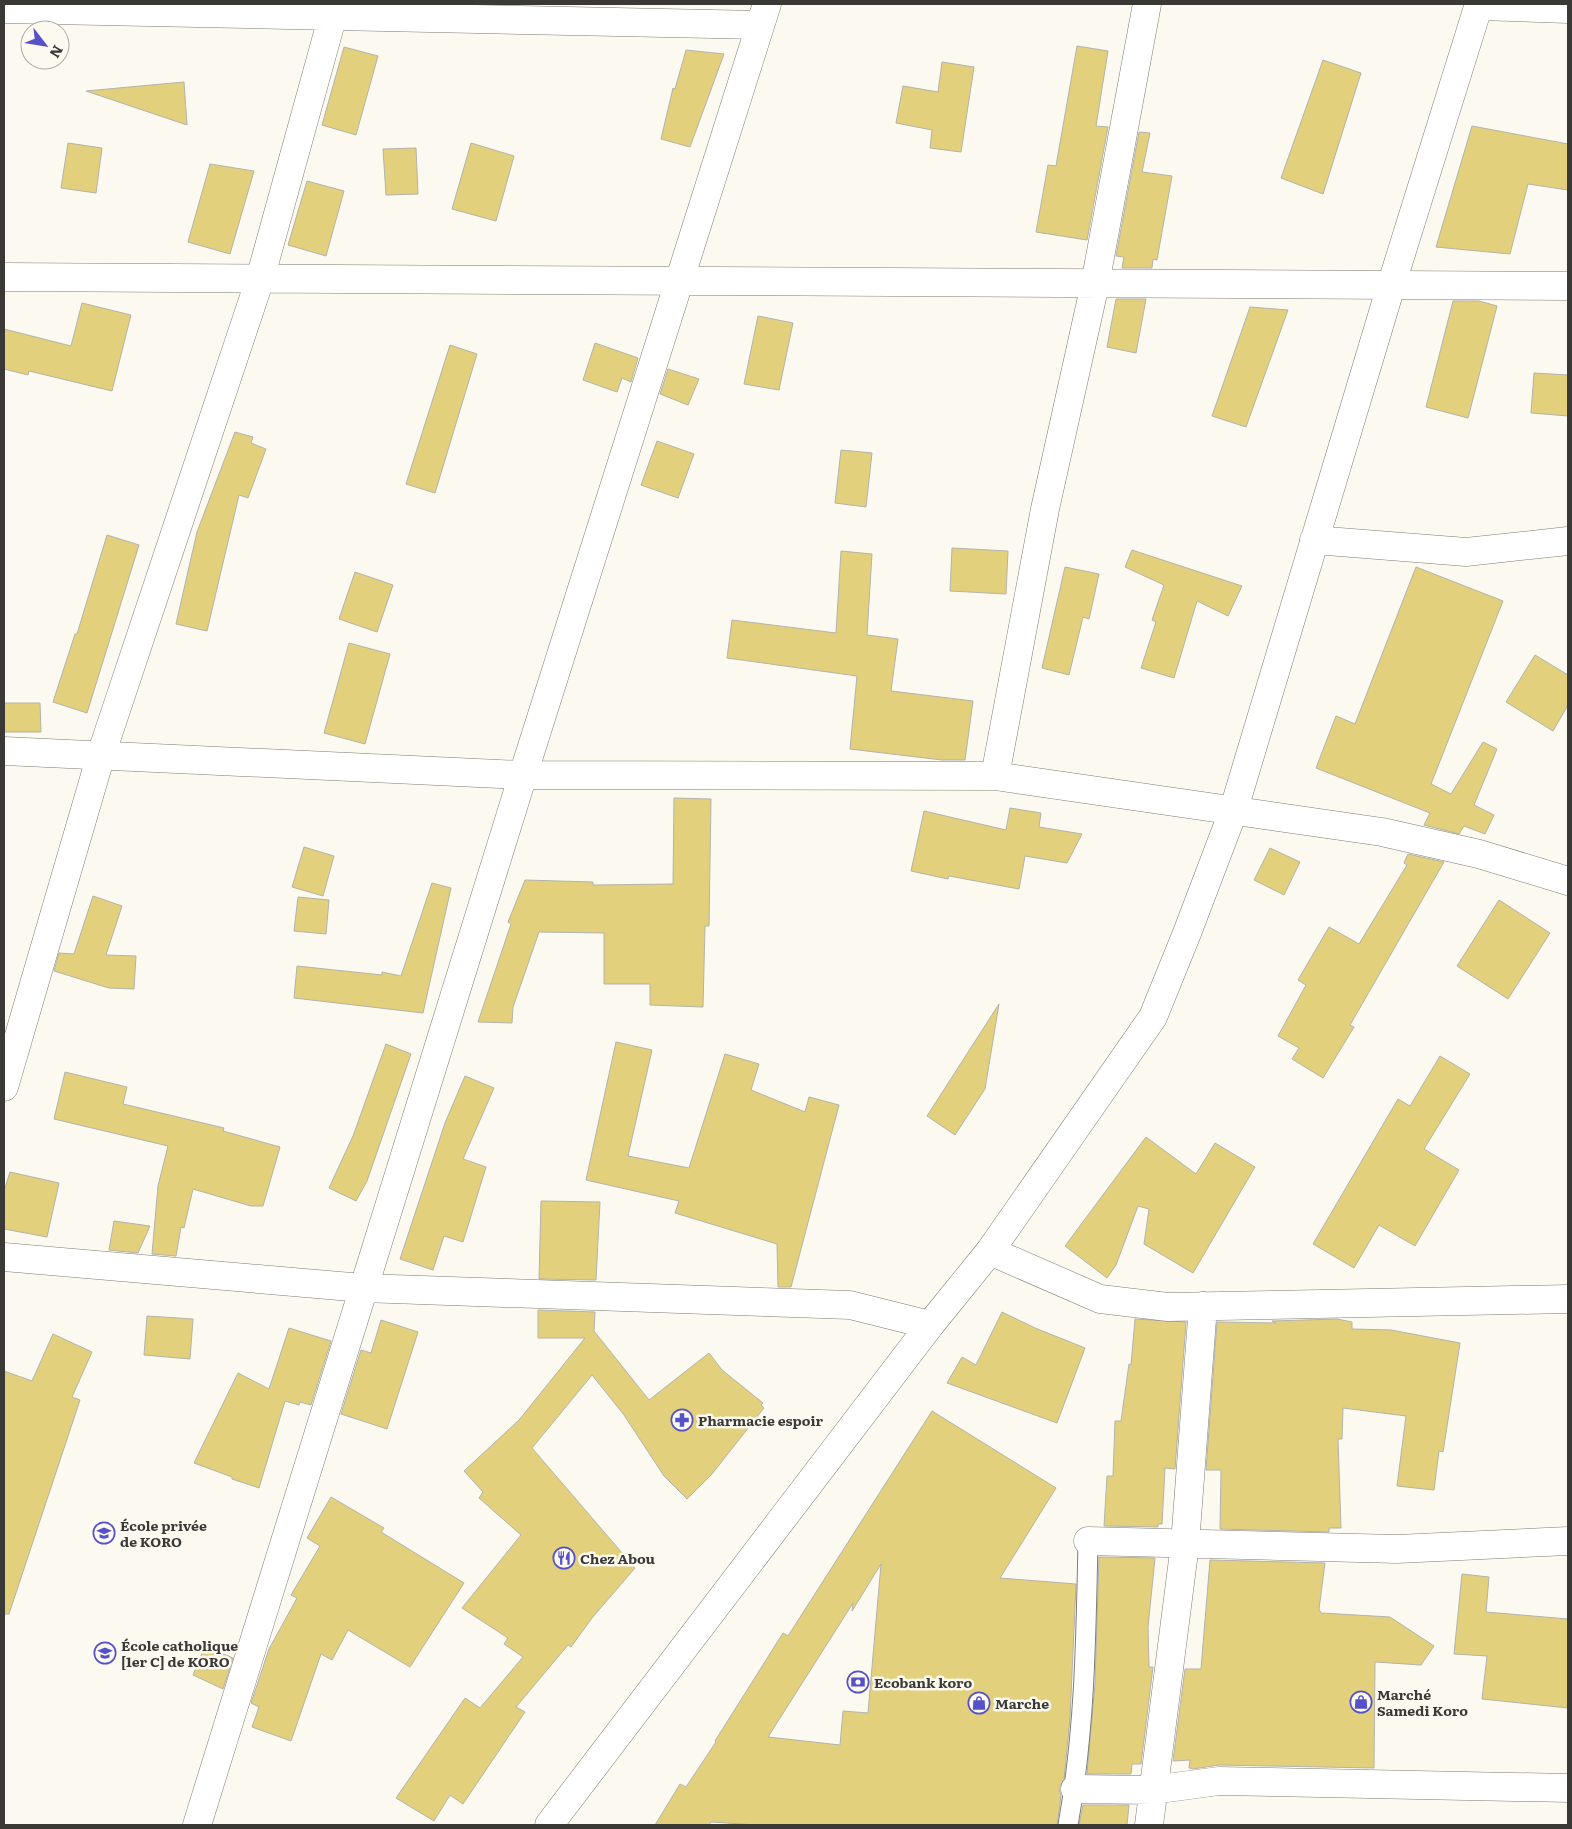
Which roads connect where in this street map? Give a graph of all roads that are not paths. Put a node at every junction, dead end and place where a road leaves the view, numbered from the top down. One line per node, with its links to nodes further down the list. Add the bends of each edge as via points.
1 (1147, 4): 10 (street)
2 (1479, 5): 5 (street); 11 (street)
3 (4, 9): 4 (street)
4 (334, 9): 6 (street); 8 (street)
5 (1568, 9)
6 (764, 15): 9 (street)
7 (4, 277): 8 (street)
8 (260, 279): 9 (street); 16 (street)
9 (680, 282): 10 (street); 17 (street)
10 (1096, 284): 11 (street); 18 (street, via 1045,509)
11 (1391, 286): 12 (street); 13 (street)
12 (1568, 286)
13 (1314, 540): 14 (street, via 1466,552); 19 (street)
14 (1568, 541)
15 (4, 751): 16 (street)
16 (101, 755): 17 (street); 21 (street)
17 (523, 775): 18 (street); 24 (street)
18 (995, 776): 19 (street)
19 (1233, 812): 20 (street, via 1382,832 1479,854); 22 (street, via 1153,1017)
20 (1568, 881)
21 (4, 1087)
22 (990, 1251): 26 (street, via 1100,1298 1168,1307); 27 (street)
23 (4, 1257): 24 (street)
24 (363, 1288): 27 (street, via 850,1305); 34 (street)
25 (1568, 1299): 26 (street)
26 (1203, 1306): 30 (street)
27 (930, 1325): 35 (street)
28 (1088, 1541): 30 (street); 32 (lane, via 1085,1678)
29 (1568, 1542): 30 (street, via 1397,1549)
30 (1185, 1544): 33 (street)
31 (1568, 1788): 33 (street, via 1219,1781)
32 (1075, 1789): 33 (street); 36 (lane)
33 (1152, 1790): 37 (street)
34 (197, 1825)
35 (549, 1825)
36 (1068, 1825)
37 (1149, 1825)

